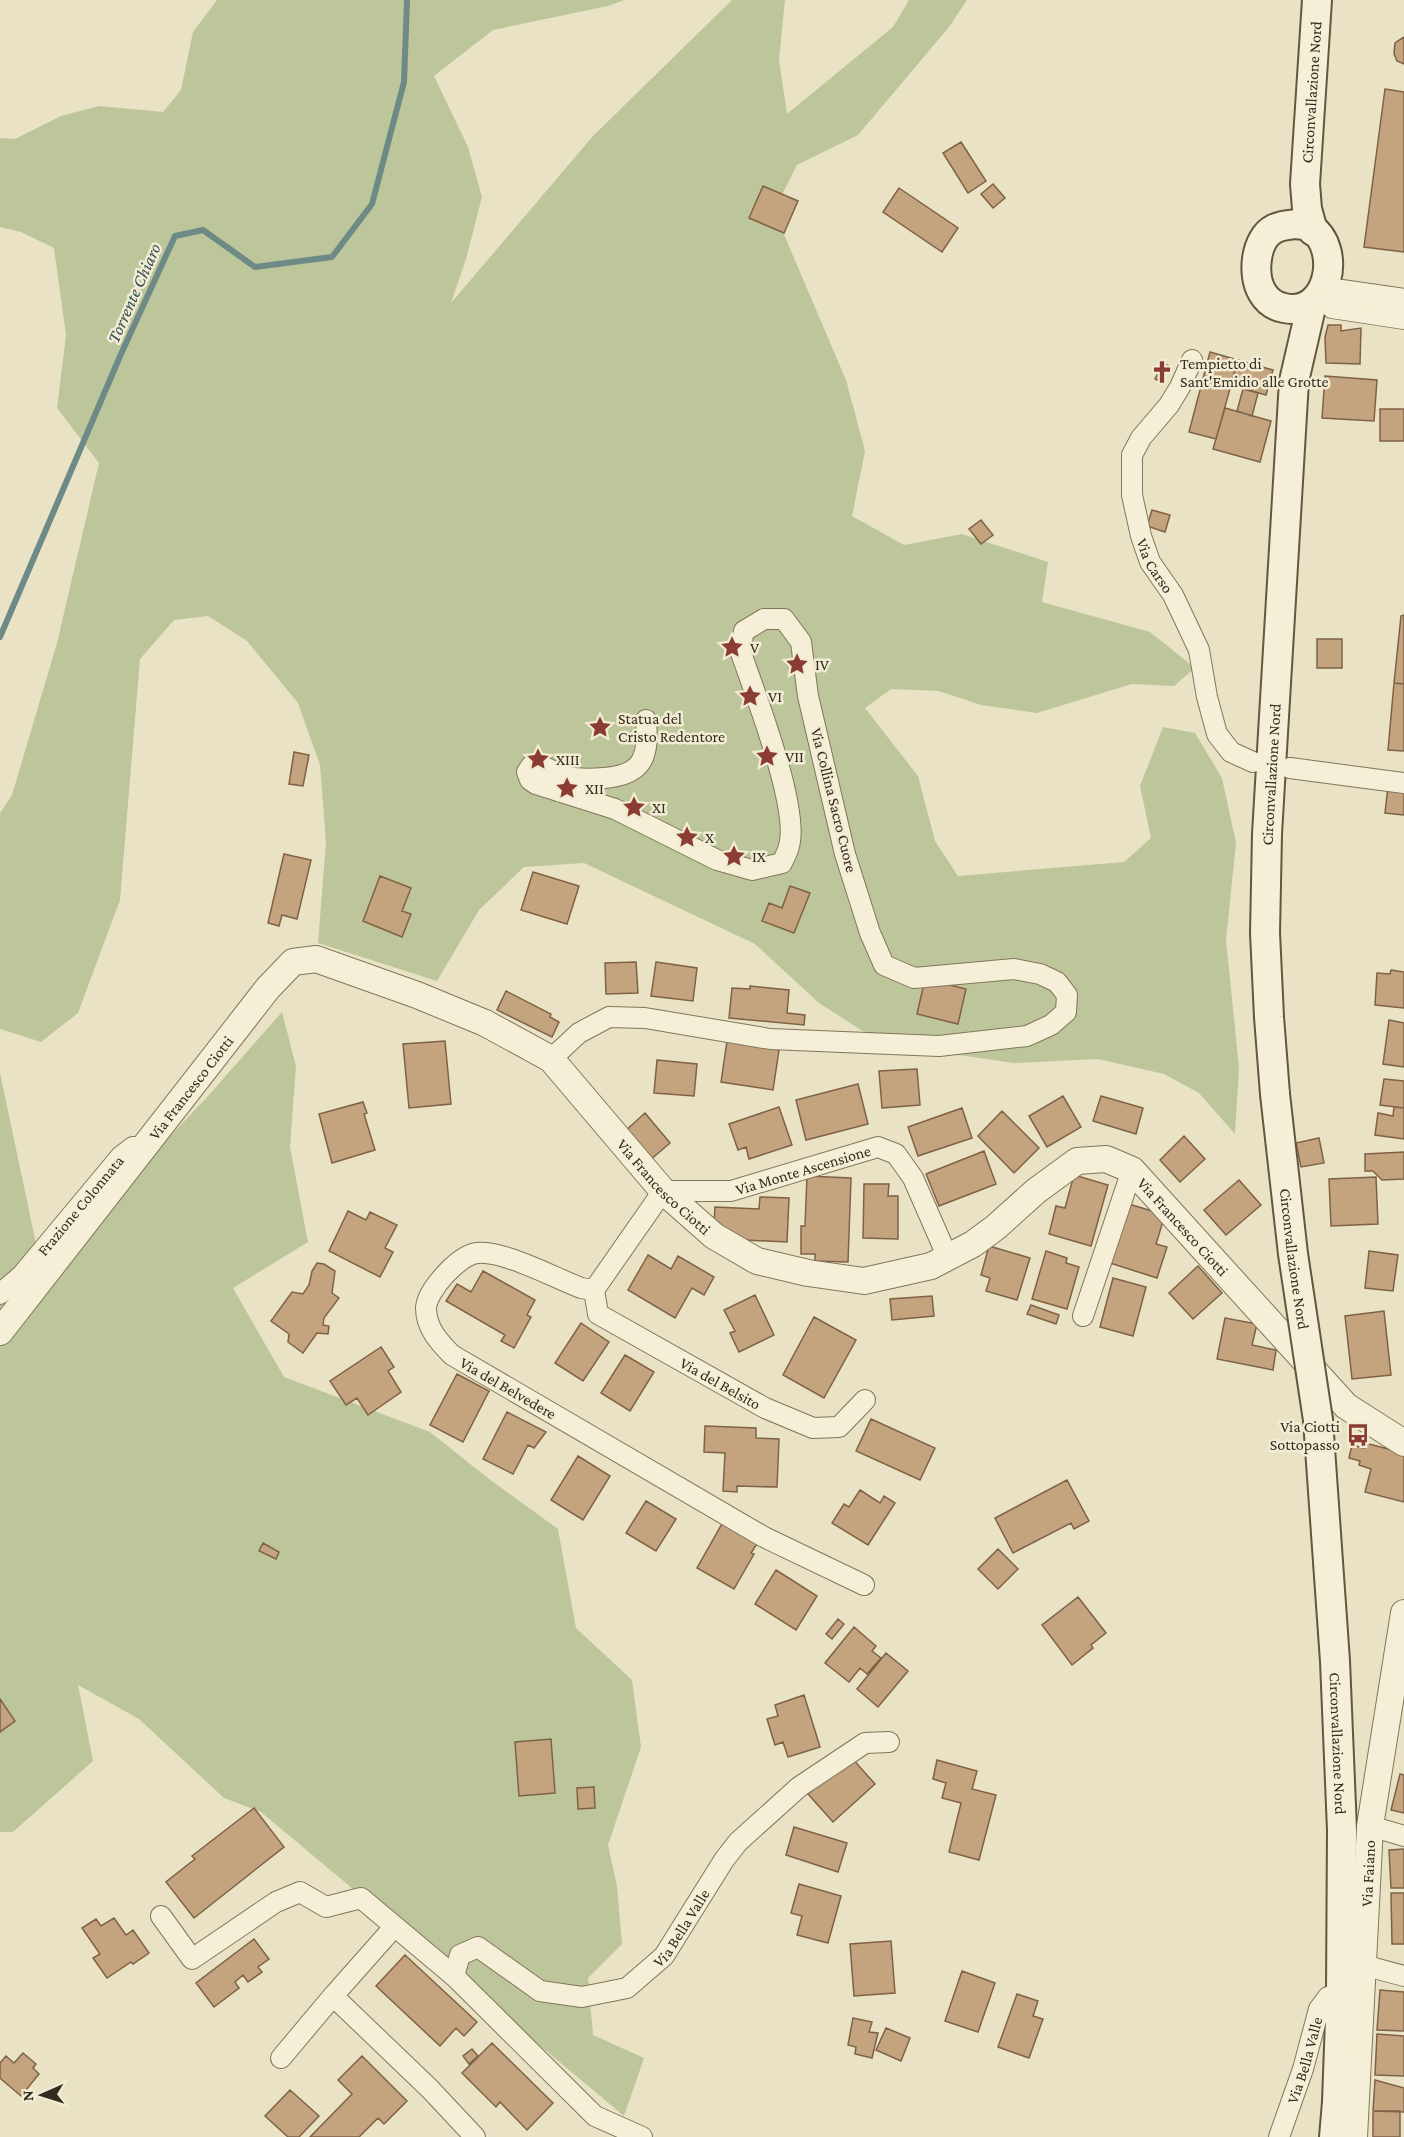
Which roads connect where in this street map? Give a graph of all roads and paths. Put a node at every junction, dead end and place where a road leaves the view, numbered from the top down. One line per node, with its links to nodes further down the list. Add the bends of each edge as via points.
1 (1317, 0): 2 (main road, Circonvallazione Nord)
2 (1305, 184): 3 (main road, Circonvallazione Nord); 4 (main road, Circonvallazione Nord)
3 (1282, 226): 4 (main road, via 1296,224); 7 (main road, Circonvallazione Nord, via 1267,234 1256,271 1265,298)
4 (1313, 231): 5 (main road, Circonvallazione Nord, via 1326,251)
5 (1329, 295): 6 (street); 7 (main road, via 1306,308); 8 (street); 10 (main road, Circonvallazione Nord)
6 (1404, 302)
7 (1280, 307): 10 (main road, Circonvallazione Nord)
8 (1404, 320)
9 (1192, 360): 12 (street, Via Carso, via 1169,405 1132,455 1132,495 1150,562 1173,596 1199,650 1217,734 1231,752)
10 (1294, 381): 37 (main road, Circonvallazione Nord, bridge, via 1267,834 1265,933 1269,1017 1293,1254 1318,1420 1342,1818)
11 (646, 720): 15 (street, Via Collina Sacro Cuore, via 643,758 624,776 578,778 540,765 531,766 527,772 530,780 615,809 717,860 752,870 782,863 790,845 783,783 740,651 744,631 764,619 784,619 801,642 808,696 845,854 884,965 914,978 1014,969 1040,974 1057,982 1067,995 1066,1012 1051,1025 1026,1036 939,1046 770,1039 645,1018 609,1017 579,1033)
12 (1253, 762)
13 (1290, 768): 14 (street)
14 (1404, 783)
15 (551, 1059): 16 (street, Via Francesco Ciotti, via 485,1023 417,995 316,959 292,962 239,1023); 18 (street, Via Francesco Ciotti)
16 (165, 1120): 21 (street, Frazione Colonnata, via 121,1156 22,1275); 23 (street, Via Francesco Ciotti)
17 (1132, 1170): 19 (street, Via Francesco Ciotti, via 1106,1159 1077,1161 996,1227); 22 (street); 25 (street, Via Francesco Ciotti, via 1346,1406)
18 (663, 1191): 19 (street, Via Francesco Ciotti, via 714,1236 757,1261 808,1273 864,1281 917,1270); 19 (street, Via Monte Ascensione, via 731,1191 878,1147 896,1155 913,1178); 20 (street)
19 (948, 1258)
20 (594, 1290): 24 (street, Via del Belsito, via 598,1314 765,1408 813,1428 839,1427); 26 (street, Via del Belvedere, via 580,1288 503,1256 475,1252 451,1268 435,1286 426,1308 433,1335 452,1355 764,1537)
21 (0, 1294)
22 (1083, 1316)
23 (0, 1332)
24 (865, 1400)
25 (1404, 1443)
26 (864, 1585)
27 (1404, 1612): 28 (street, Via Faiano)
28 (1401, 1642): 30 (street, Via Faiano)
29 (890, 1742): 35 (street, Via Bella Valle, via 865,1743 799,1787 738,1842 664,1956 627,1988 582,1997 540,1991 478,1947 460,1955)
30 (1370, 1826): 31 (street); 34 (street, Via Faiano)
31 (1404, 1836)
32 (160, 1916): 33 (street, via 192,1959 276,1902 300,1892 326,1907 361,1898)
33 (394, 1927): 35 (street); 38 (street)
34 (1363, 1965): 36 (street); 44 (street, Via Faiano)
35 (454, 1976): 41 (street, via 595,2116)
36 (1404, 1976)
37 (1341, 1992): 42 (street, Via Bella Valle, via 1329,1997 1319,2009); 43 (main road, Circonvallazione Nord)
38 (333, 1996): 39 (street); 40 (street)
39 (281, 2058)
40 (475, 2137)
41 (642, 2137)
42 (1279, 2137)
43 (1334, 2137)
44 (1354, 2137)

